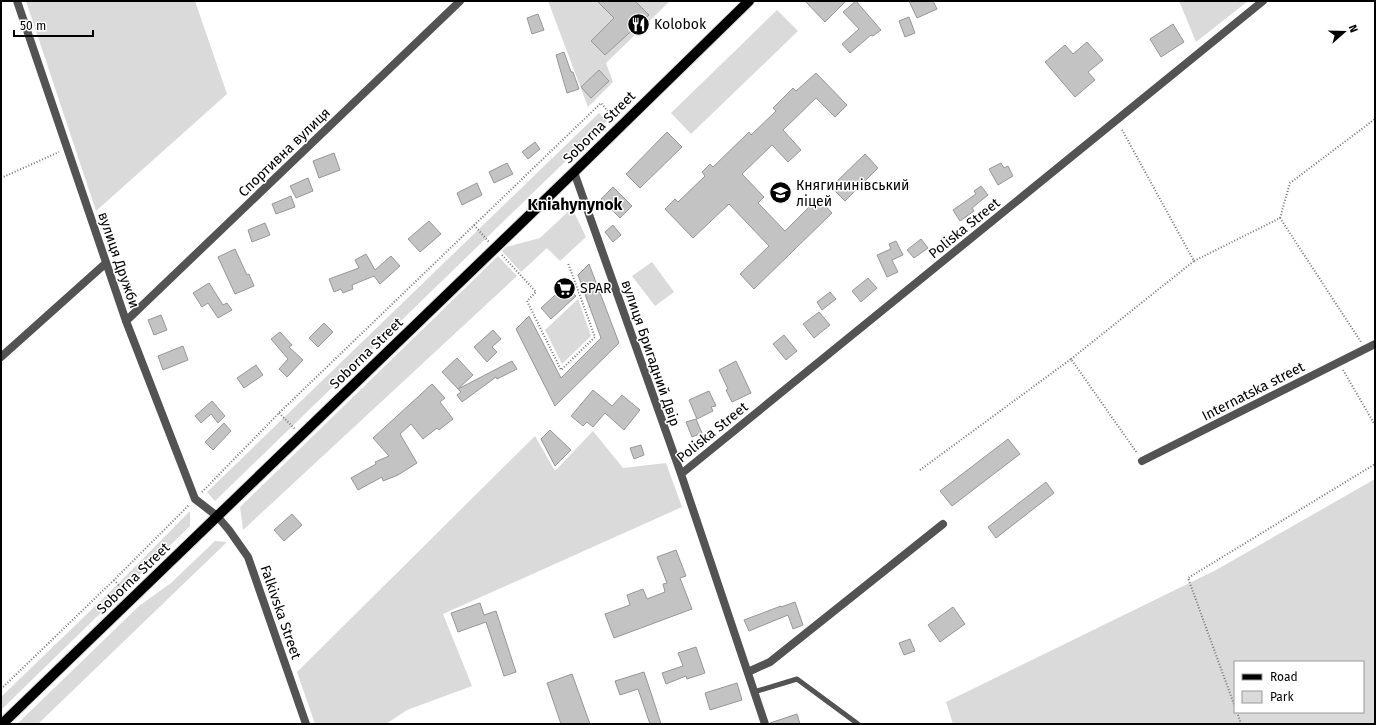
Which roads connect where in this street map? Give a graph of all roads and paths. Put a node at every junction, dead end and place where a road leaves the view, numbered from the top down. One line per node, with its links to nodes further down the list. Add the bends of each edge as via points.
1 (17, 1): 8 (street, вулиця Дружби)
2 (460, 1): 17 (street, Спортивна вулиця)
3 (748, 1): 7 (main road, Soborna Street)
4 (1264, 1): 6 (street, Poliska Street)
5 (1375, 119): 11 (path, via 1290,183)
6 (1117, 120): 14 (path); 29 (street, Poliska Street)
7 (621, 125): 9 (main road, Soborna Street); 12 (path, via 601,103)
8 (67, 148): 10 (path); 15 (street, вулиця Дружби)
9 (574, 172): 13 (main road, Soborna Street); 29 (street, вулиця Бригадний Двір)
10 (1, 178)
11 (1280, 218): 14 (path); 19 (path)
12 (474, 225): 13 (path); 23 (path)
13 (495, 248): 16 (path, via 536,292 527,301 561,370 595,337); 25 (main road, Soborna Street)
14 (1194, 261): 21 (path)
15 (106, 263): 17 (street, вулиця Дружби); 20 (street)
16 (568, 263)
17 (126, 321): 30 (street, вулиця Дружби)
18 (1375, 344): 19 (street, Internatska street)
19 (1365, 349): 22 (street, Internatska street)
20 (1, 357)
21 (1071, 359): 26 (path); 28 (path)
22 (1338, 362): 24 (path); 26 (street, Internatska street)
23 (279, 413): 25 (path); 30 (path)
24 (1375, 425)
25 (301, 435): 31 (main road, Soborna Street)
26 (1142, 461)
27 (1375, 464): 38 (path, via 1188,578)
28 (920, 470)
29 (681, 474): 35 (street, вулиця Бригадний Двір)
30 (195, 499): 31 (street); 33 (path)
31 (217, 516): 34 (main road, Soborna Street); 41 (street, Falkivska Street, via 248,557)
32 (943, 524): 35 (street, via 770,662)
33 (114, 580): 34 (path); 36 (path)
34 (132, 599): 40 (main road, Soborna Street)
35 (748, 672): 37 (street, вулиця Бригадний Двір)
36 (1, 689)
37 (754, 692): 42 (street, вулиця Бригадний Двір); 43 (lane, via 797,679)
38 (1234, 704)
39 (1237, 713): 44 (path)
40 (2, 724)
41 (306, 724)
42 (766, 724)
43 (858, 724)
44 (1241, 724)

